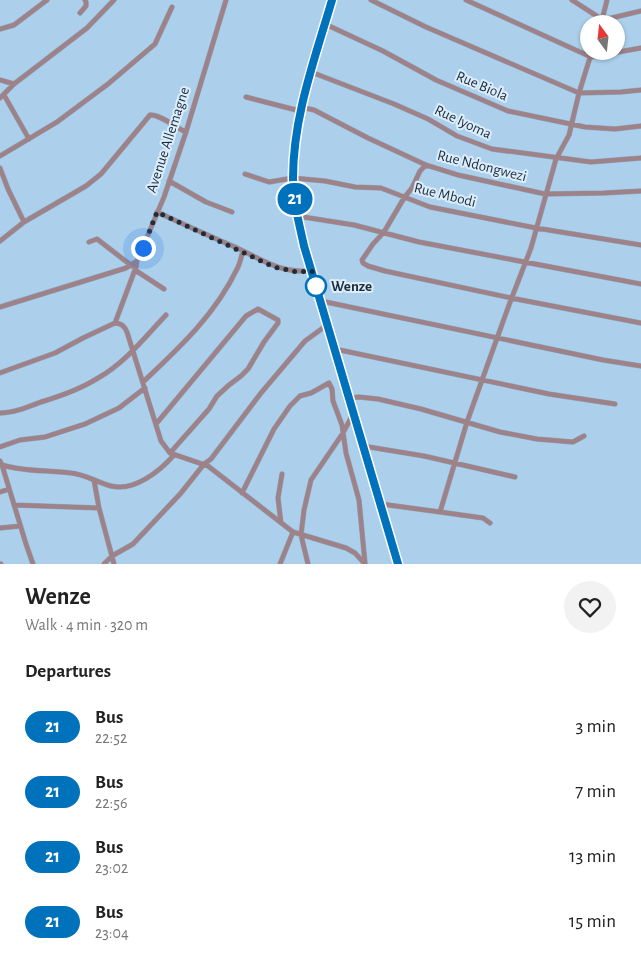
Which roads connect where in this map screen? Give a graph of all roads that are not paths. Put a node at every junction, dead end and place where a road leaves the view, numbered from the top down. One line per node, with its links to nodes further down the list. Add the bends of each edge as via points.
1 (48, 0): 17 (street, via 14,25)
2 (85, 0): 12 (street, via 87,4)
3 (114, 0): 24 (street, via 86,28)
4 (226, 0): 32 (street, Avenue Allemagne)
5 (332, 0): 16 (highway)
6 (371, 0): 26 (street, via 426,28)
7 (466, 0): 19 (street)
8 (572, 0): 13 (street)
9 (607, 0): 14 (street)
10 (172, 7): 33 (street, via 155,44 108,84)
11 (641, 11): 15 (street)
12 (80, 13)
13 (592, 15)
14 (604, 15)
15 (625, 16)
16 (325, 24): 22 (highway); 30 (street, Rue Biola, via 436,80 508,111)
17 (0, 29)
18 (641, 48): 20 (street)
19 (580, 49)
20 (625, 50)
21 (590, 60): 26 (street)
22 (311, 72): 29 (highway); 36 (street, Rue Iyoma, via 394,104 492,149)
23 (0, 80): 24 (street)
24 (14, 84): 27 (street)
25 (641, 90): 26 (street)
26 (579, 93): 30 (street)
27 (2, 96): 33 (street)
28 (246, 97): 29 (street, Rue Ndongwezi)
29 (300, 109): 37 (street, Rue Ndongwezi, via 314,110); 40 (highway)
30 (571, 124): 31 (street, Rue Biola, via 615,129); 36 (street)
31 (641, 126)
32 (186, 132): 41 (street, Avenue Allemagne); 48 (street, via 157,115 150,115 101,174)
33 (28, 139): 34 (street)
34 (0, 156)
35 (641, 158): 36 (street, Rue Iyoma, via 591,162)
36 (556, 159): 43 (street)
37 (426, 165): 43 (street, Rue Ndongwezi); 44 (street)
38 (0, 168): 48 (street)
39 (244, 174): 40 (street, Rue Mbodi, via 269,182)
40 (293, 178): 44 (street, Rue Mbodi, via 381,188); 47 (highway)
41 (169, 181): 45 (street, Avenue Allemagne); 46 (street, via 206,202)
42 (641, 190): 43 (street, Rue Ndongwezi)
43 (546, 194): 49 (street)
44 (404, 198): 49 (street, Rue Mbodi, via 430,207); 50 (street)
45 (157, 212): 54 (street); 55 (street, Avenue Allemagne)
46 (232, 212)
47 (297, 216): 50 (street); 59 (highway)
48 (24, 222): 51 (street)
49 (536, 228): 53 (street, Rue Mbodi); 56 (street)
50 (384, 232): 56 (street); 62 (street, via 362,260 368,266)
51 (0, 241)
52 (89, 242): 57 (street, via 97,239)
53 (641, 245)
54 (243, 251): 59 (street, via 274,267); 75 (street, via 238,267 212,310 195,332)
55 (137, 261): 57 (street, Avenue Allemagne); 58 (street)
56 (525, 262): 60 (street); 62 (street)
57 (132, 266): 64 (street, Avenue Allemagne)
58 (135, 270): 61 (street); 66 (street)
59 (312, 271): 63 (highway)
60 (641, 284)
61 (164, 289)
62 (512, 298): 67 (street); 69 (street)
63 (320, 301): 68 (highway); 69 (street)
64 (0, 307)
65 (166, 315): 71 (street)
66 (115, 323): 71 (street, via 126,329); 73 (street, via 55,353)
67 (641, 323)
68 (327, 325): 70 (highway); 89 (street, via 305,341)
69 (497, 337): 72 (street); 74 (street)
70 (335, 349): 74 (street); 77 (highway)
71 (134, 350): 75 (street); 79 (street, via 98,378 77,389)
72 (641, 366)
73 (0, 373)
74 (482, 379): 78 (street); 81 (street)
75 (143, 382): 76 (street)
76 (144, 388): 82 (street); 86 (street, via 119,408 85,424)
77 (349, 398): 80 (highway); 81 (street, via 378,399)
78 (615, 404)
79 (0, 413)
80 (353, 413): 83 (street); 85 (highway)
81 (467, 422): 84 (street, via 537,439 573,442); 90 (street)
82 (156, 424): 87 (street, via 161,441); 87 (street, via 246,316 258,309 278,320 248,369 217,396)
83 (343, 433): 96 (street, via 330,384 300,396 274,429); 106 (street, via 311,480); 113 (street, via 359,500)
84 (584, 436)
85 (363, 446): 90 (street); 97 (highway)
86 (0, 447)
87 (172, 454): 89 (street); 93 (street, via 167,462 136,484 113,487)
88 (1, 463): 93 (street, via 22,470 74,473); 94 (street)
89 (204, 464): 96 (street); 107 (street, via 133,544)
90 (453, 464): 92 (street); 100 (street)
91 (282, 474): 101 (street, via 278,498)
92 (515, 477)
93 (94, 480): 99 (street)
94 (9, 489): 95 (street); 98 (street)
95 (0, 492)
96 (242, 493): 101 (street)
97 (380, 504): 100 (street); 114 (highway)
98 (14, 505): 99 (street); 103 (street)
99 (99, 508): 107 (street)
100 (440, 512): 102 (street, via 483,518)
101 (281, 523): 105 (street)
102 (490, 523)
103 (20, 526): 104 (street); 108 (street)
104 (0, 528)
105 (293, 532): 106 (street); 111 (street)
106 (300, 535): 112 (street); 113 (street, via 346,548)
107 (112, 556): 109 (street); 110 (street)
108 (33, 564)
109 (104, 564)
110 (114, 564)
111 (280, 564)
112 (308, 564)
113 (365, 564)
114 (398, 564)

